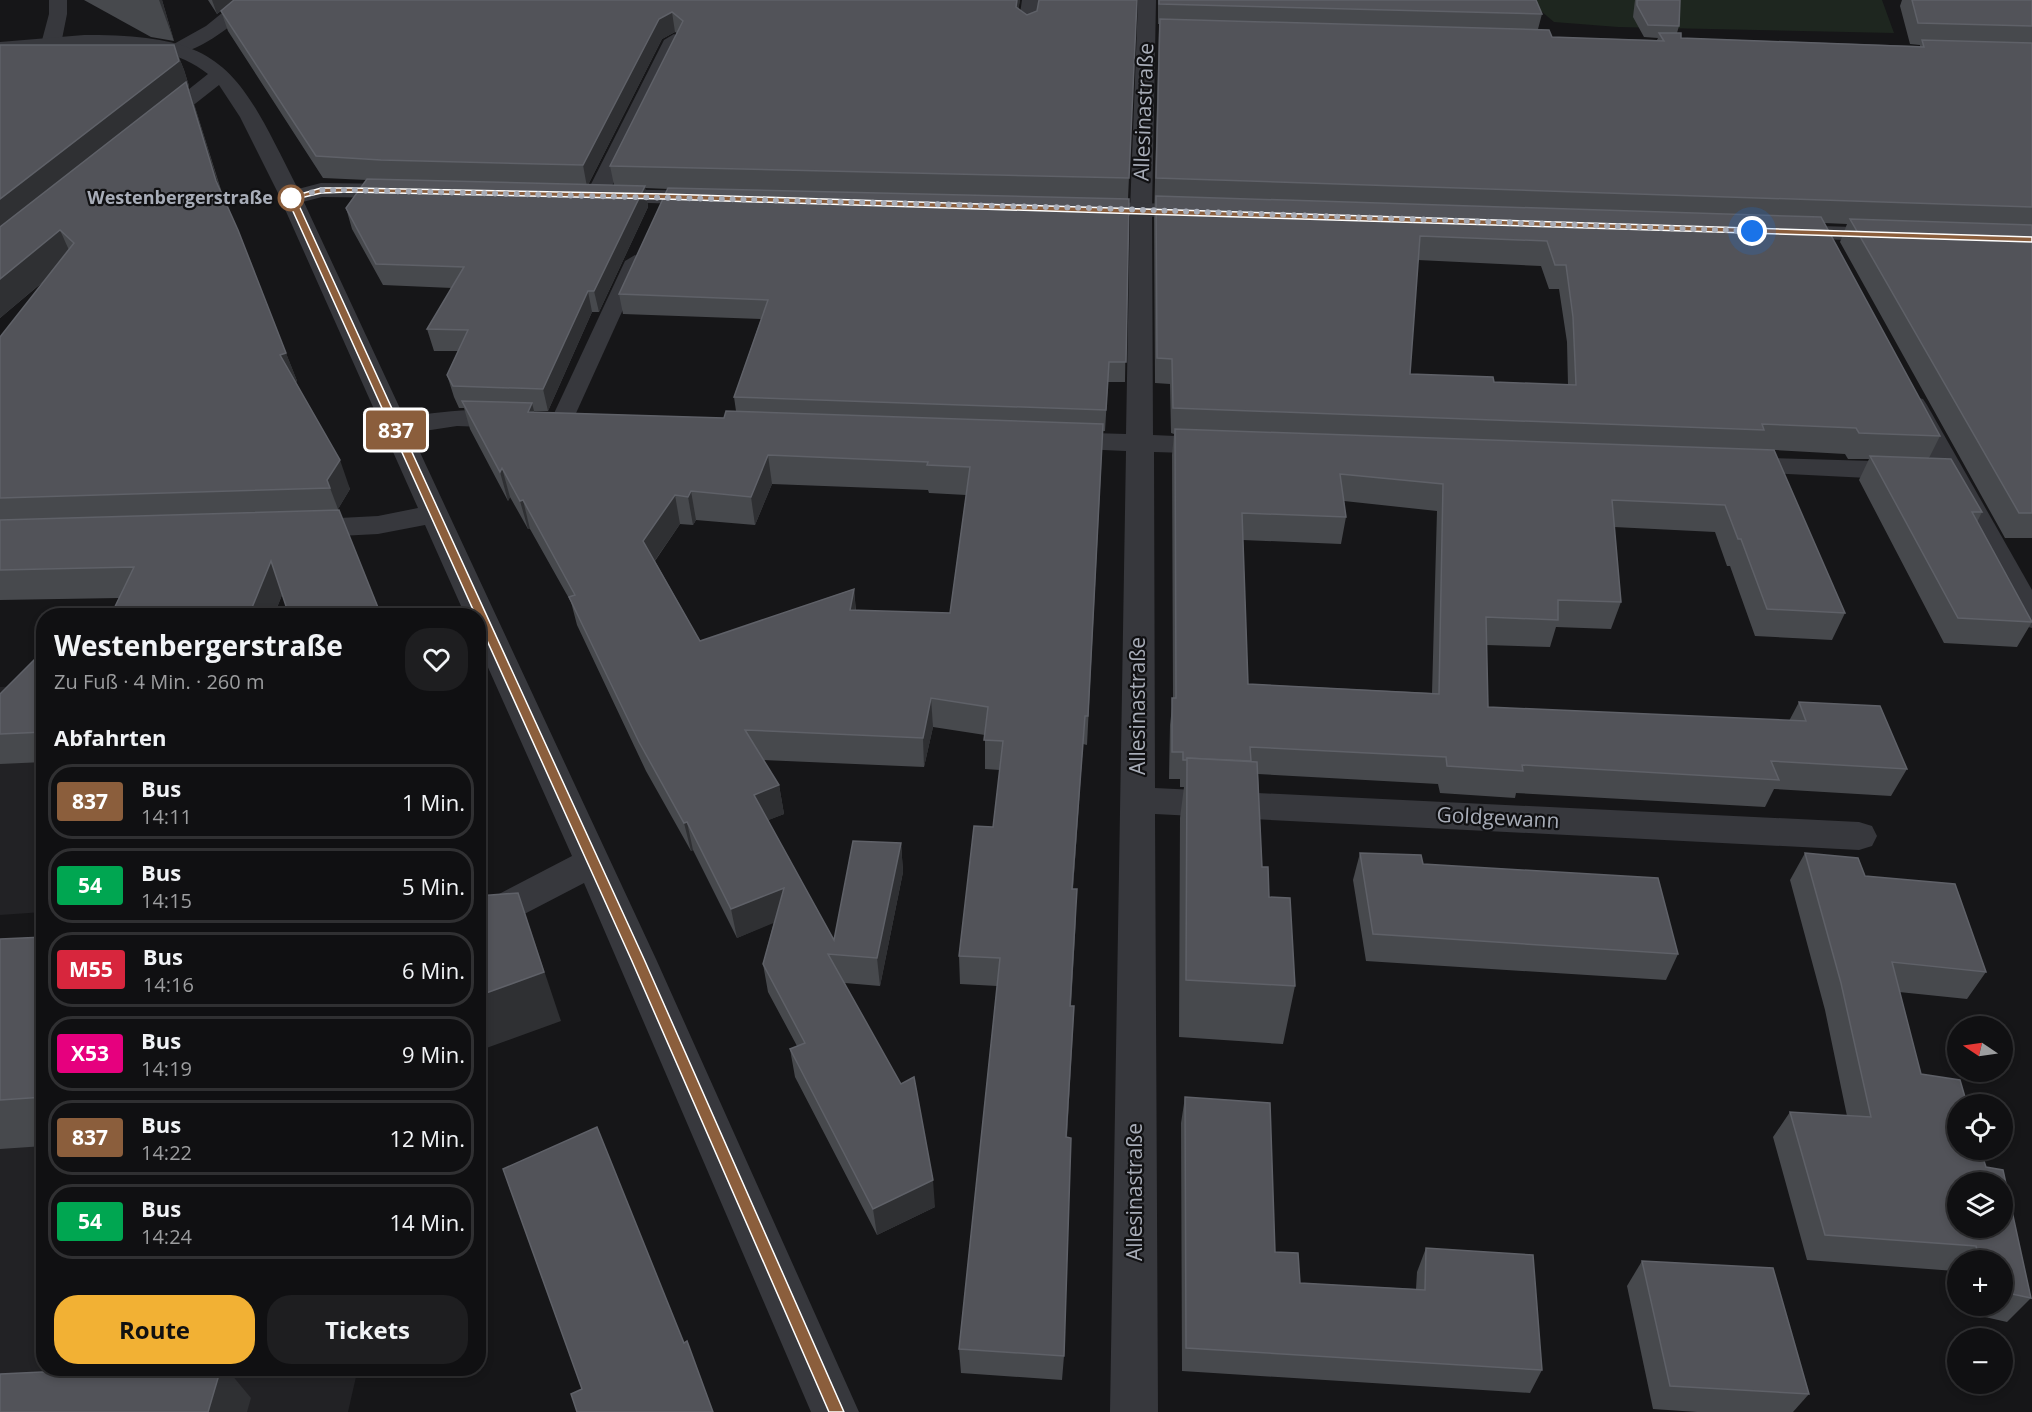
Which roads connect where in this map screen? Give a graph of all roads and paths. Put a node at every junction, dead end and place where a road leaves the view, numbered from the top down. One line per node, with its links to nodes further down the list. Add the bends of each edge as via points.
1 (58, 0): 7 (street)
2 (249, 0): 9 (street, via 213,30)
3 (1031, 0): 5 (street)
4 (1147, 0): 19 (street, Allesinastraße, via 1158,33)
5 (1028, 27)
6 (674, 40): 14 (street)
7 (51, 44): 8 (street); 9 (street, via 122,42)
8 (0, 48)
9 (179, 49): 10 (street, via 202,59)
10 (220, 74): 11 (street); 16 (street, via 238,99)
11 (138, 140)
12 (432, 192): 16 (street, via 321,190)
13 (573, 195): 14 (street)
14 (596, 196): 15 (street)
15 (664, 197): 17 (street); 21 (lane)
16 (291, 198): 27 (street)
17 (736, 199)
18 (1065, 208): 19 (street)
19 (1141, 211): 20 (street); 29 (street, Allesinastraße)
20 (1225, 213)
21 (654, 218)
22 (1763, 231): 23 (street, via 1828,243)
23 (1916, 236)
24 (645, 238): 26 (lane)
25 (1900, 379): 32 (street)
26 (573, 422): 27 (street, via 457,418)
27 (394, 427): 33 (street)
28 (1034, 439): 29 (street)
29 (1140, 443): 30 (street); 38 (street, Allesinastraße)
30 (1247, 447)
31 (1712, 464): 32 (street)
32 (1950, 473): 36 (street)
33 (436, 514): 34 (street, via 370,526); 35 (street)
34 (272, 530)
35 (478, 608)
36 (2032, 618)
37 (486, 625): 40 (street)
38 (1138, 800): 39 (street, Goldgewann); 43 (street, Allesinastraße)
39 (1859, 836)
40 (593, 862): 41 (street); 42 (street)
41 (486, 919)
42 (835, 1412)
43 (1134, 1412)

